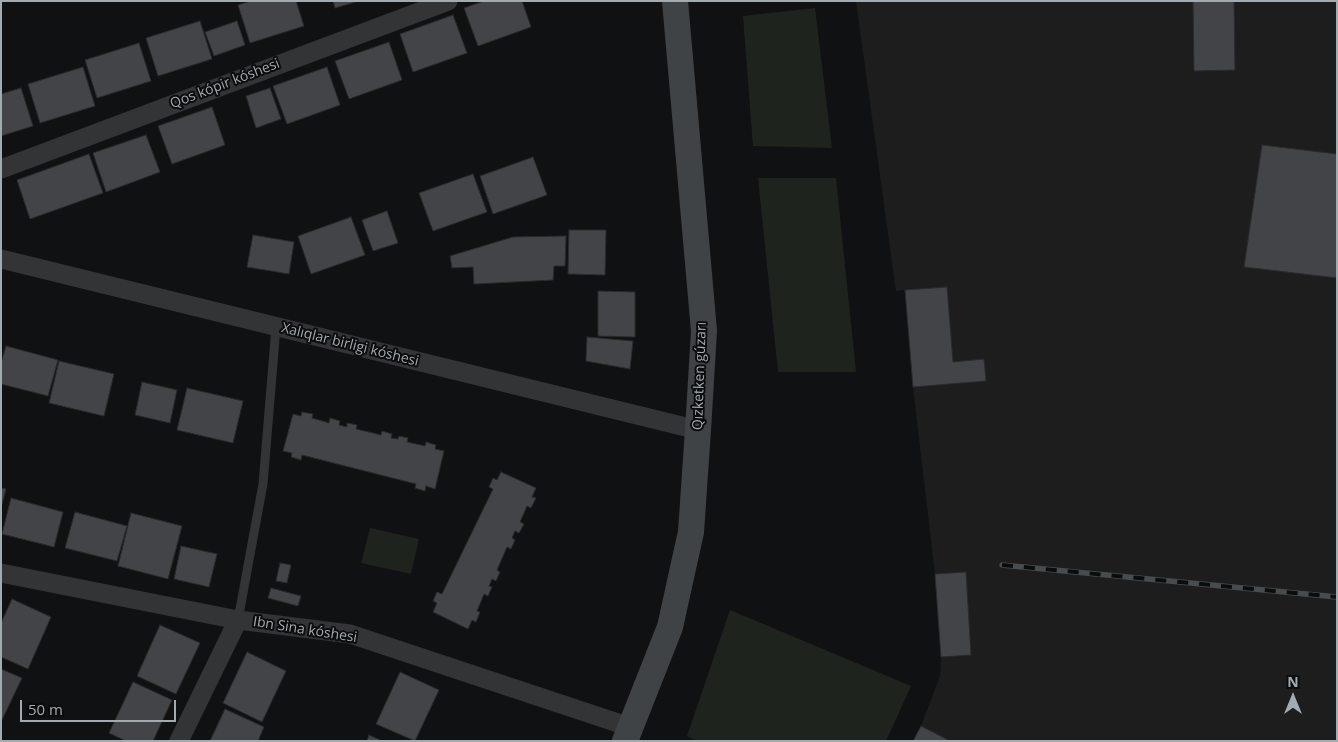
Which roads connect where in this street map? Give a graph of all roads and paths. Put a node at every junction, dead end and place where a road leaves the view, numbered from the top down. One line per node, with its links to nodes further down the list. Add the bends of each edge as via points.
1 (448, 1): 3 (street, Qos kópir kóshesi)
2 (675, 1): 6 (street, Qızketken gúzarı, via 704,331)
3 (1, 168)
4 (1, 260): 5 (street, Xalıqlar birligi kóshesi)
5 (276, 328): 6 (street, Xalıqlar birligi kóshesi); 8 (lane, via 263,484)
6 (698, 430): 9 (street, Qızketken gúzarı, via 692,532 670,627)
7 (1, 573): 8 (street, Ibn Sina kóshesi)
8 (238, 620): 9 (street, Ibn Sina kóshesi, via 350,634); 10 (street)
9 (628, 734)
10 (179, 741)

